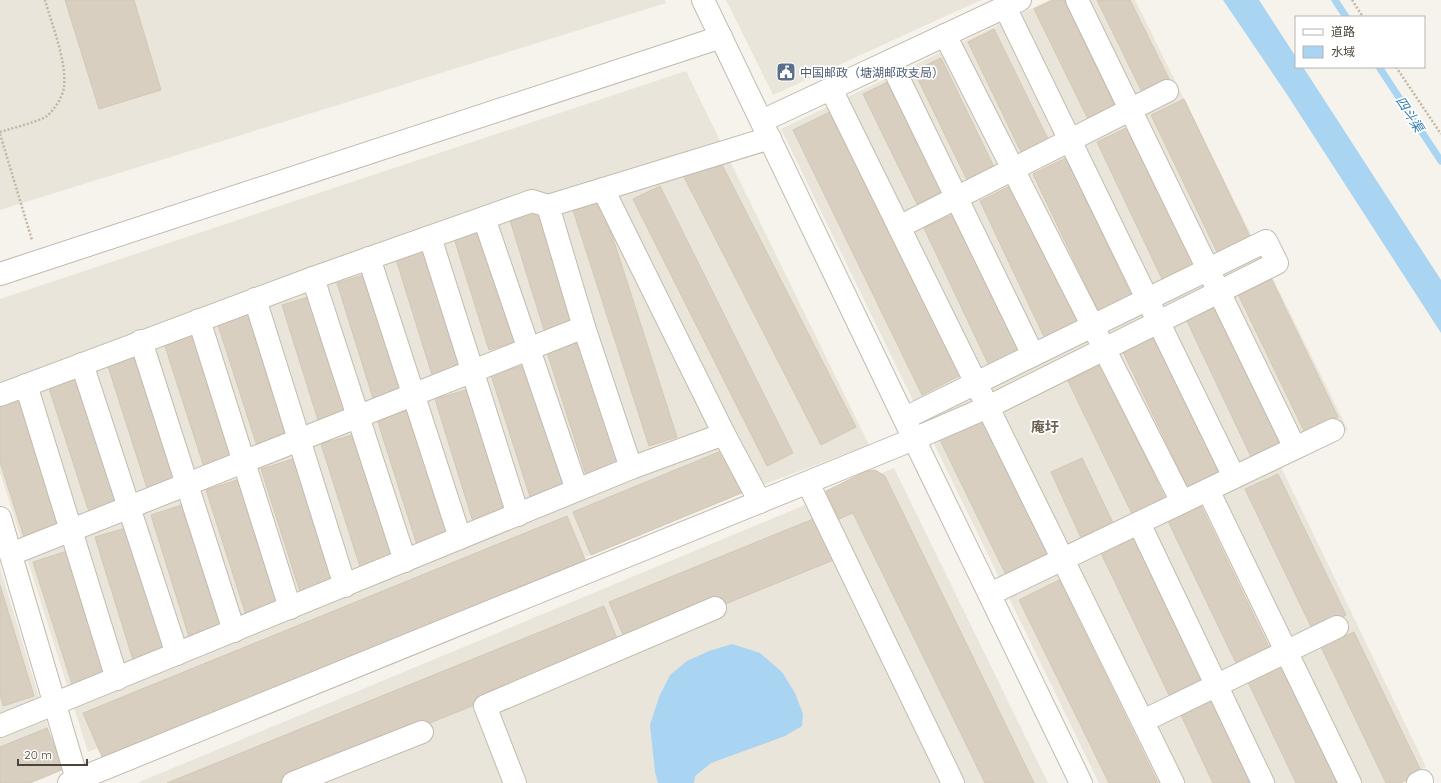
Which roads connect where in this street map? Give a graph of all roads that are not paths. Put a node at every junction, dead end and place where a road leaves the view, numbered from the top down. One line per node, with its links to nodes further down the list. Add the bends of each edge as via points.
1 (703, 0): 5 (street)
2 (1076, 0): 9 (street)
3 (1013, 4): 4 (street); 11 (street)
4 (945, 35): 6 (street); 12 (street)
5 (721, 37): 10 (street); 21 (street)
6 (890, 61): 7 (street); 14 (street)
7 (831, 89): 10 (street); 17 (street)
8 (1167, 91): 9 (street)
9 (1130, 110): 11 (street); 20 (street)
10 (766, 130): 13 (street); 42 (street)
11 (1070, 140): 12 (street); 25 (street)
12 (1013, 169): 14 (street); 28 (street)
13 (603, 189): 15 (street); 44 (street)
14 (956, 198): 17 (street); 33 (street)
15 (548, 206): 16 (street, via 532,201); 29 (street)
16 (484, 218): 18 (street); 32 (street)
17 (899, 227): 36 (street)
18 (430, 237): 19 (street); 35 (street)
19 (369, 258): 22 (street); 39 (street)
20 (1208, 269): 23 (street); 23 (street, via 1266,241 1277,263); 25 (street)
21 (0, 274)
22 (313, 278): 24 (street); 41 (street)
23 (1219, 292): 27 (street); 47 (street)
24 (255, 299): 26 (street); 46 (street)
25 (1147, 299): 27 (street); 28 (street)
26 (199, 320): 30 (street); 48 (street)
27 (1158, 322): 31 (street); 50 (street)
28 (1093, 326): 31 (street); 33 (street)
29 (584, 327): 32 (street); 49 (street)
30 (141, 341): 34 (street); 52 (street)
31 (1104, 348): 40 (street); 56 (street)
32 (528, 349): 35 (street); 53 (street)
33 (1033, 355): 36 (street)
34 (82, 364): 37 (street); 57 (street)
35 (472, 372): 39 (street); 58 (street)
36 (976, 383): 40 (street); 42 (street)
37 (26, 385): 38 (street); 61 (street)
38 (0, 395)
39 (414, 395): 41 (street); 62 (street)
40 (988, 407): 45 (street); 64 (street)
41 (358, 417): 46 (street); 65 (street)
42 (904, 418): 45 (street)
43 (1333, 430): 47 (street)
44 (724, 434): 49 (street); 55 (street)
45 (914, 439): 51 (street); 67 (street)
46 (299, 440): 48 (street); 66 (street)
47 (1295, 448): 50 (street)
48 (244, 462): 52 (street); 68 (street)
49 (631, 468): 53 (street)
50 (1234, 477): 54 (street)
51 (808, 483): 55 (street); 83 (street)
52 (187, 485): 57 (street); 71 (street)
53 (577, 490): 58 (street)
54 (1208, 490): 56 (street); 72 (street)
55 (760, 502): 80 (street)
56 (1182, 502): 60 (street)
57 (129, 508): 61 (street); 73 (street)
58 (518, 515): 62 (street)
59 (0, 518): 63 (street)
60 (1139, 523): 64 (street); 75 (street)
61 (72, 530): 63 (street); 74 (street)
62 (460, 538): 65 (street)
63 (11, 554): 76 (street)
64 (1063, 559): 67 (street); 77 (street)
65 (405, 561): 66 (street)
66 (345, 586): 68 (street)
67 (990, 594): 84 (street)
68 (290, 608): 71 (street)
69 (715, 608): 82 (street, via 485,706)
70 (1337, 627): 72 (street)
71 (234, 631): 73 (street)
72 (1286, 652): 75 (street); 87 (street)
73 (177, 654): 74 (street)
74 (118, 679): 76 (street)
75 (1216, 686): 77 (street); 86 (street)
76 (56, 704): 78 (street); 80 (street)
77 (1143, 721): 85 (street)
78 (0, 725)
79 (422, 732): 81 (street)
80 (75, 782)
81 (294, 783)
82 (515, 783)
83 (953, 783)
84 (1081, 783)
85 (1173, 783)
86 (1263, 783)
87 (1350, 783)

